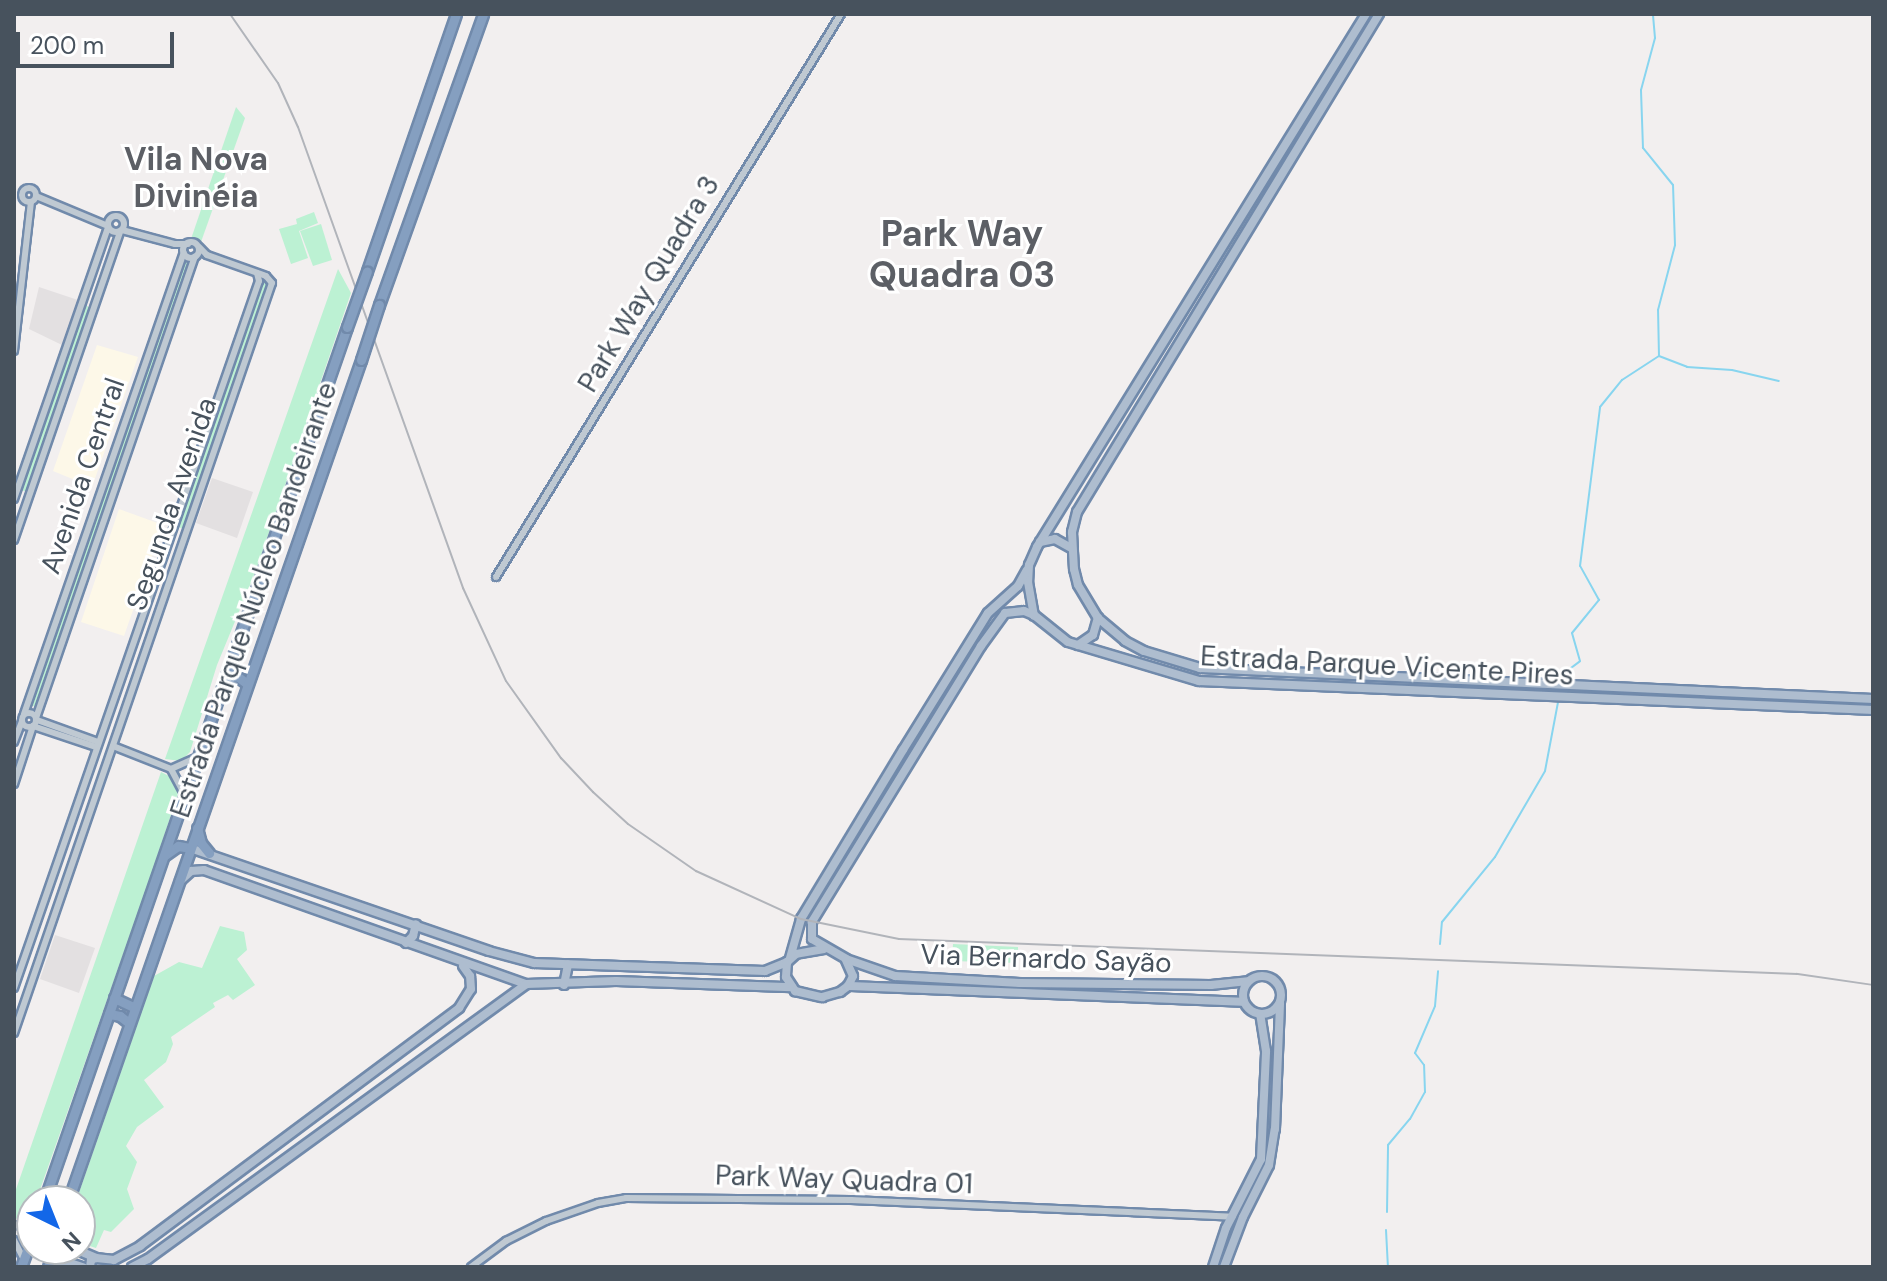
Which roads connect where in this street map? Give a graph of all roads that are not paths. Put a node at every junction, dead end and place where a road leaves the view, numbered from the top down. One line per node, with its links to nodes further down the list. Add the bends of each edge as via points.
1 (456, 14): 41 (highway, Estrada Parque Núcleo Bandeirante, bridge)
2 (483, 14): 44 (highway, Estrada Parque Núcleo Bandeirante, bridge)
3 (841, 14): 37 (street, Park Way Quadra 3)
4 (1366, 14): 32 (main road)
5 (1379, 14): 35 (main road, Estrada Parque Vicente Pires, via 1099,471 1077,512)
6 (107, 223): 7 (street); 7 (street, via 118,216); 17 (street); 21 (street, via 34,200)
7 (124, 228): 8 (street); 18 (street)
8 (175, 244): 9 (street); 11 (street)
9 (188, 244): 10 (street); 11 (street, Avenida Central)
10 (199, 247): 12 (street); 13 (street, Avenida Central)
11 (184, 253): 13 (street); 27 (street, Avenida Central)
12 (207, 255): 13 (street); 14 (street)
13 (195, 256): 28 (street, Avenida Central)
14 (257, 273): 15 (street); 16 (street)
15 (268, 277): 16 (street); 23 (street, Segunda Avenida)
16 (259, 281): 22 (street, Segunda Avenida)
17 (86, 290): 18 (street, via 95,297); 19 (street)
18 (99, 294): 20 (street)
19 (81, 303): 20 (street, via 91,300); 25 (street)
20 (96, 307): 26 (street)
21 (14, 351)
22 (204, 435): 23 (street); 24 (street); 29 (street, Segunda Avenida)
23 (219, 436): 24 (street, Segunda Avenida)
24 (216, 444): 30 (street, Segunda Avenida)
25 (15, 495): 26 (street)
26 (30, 498): 31 (street)
27 (92, 518): 28 (street); 49 (street, Avenida Central)
28 (104, 523): 50 (street, Avenida Central)
29 (172, 528): 30 (street); 33 (street, Segunda Avenida)
30 (185, 532): 34 (street, Segunda Avenida)
31 (14, 540)
32 (1040, 542): 35 (main road, via 1055,539); 36 (main road)
33 (168, 543): 34 (street); 52 (street, Segunda Avenida)
34 (180, 547): 53 (street, Segunda Avenida)
35 (1071, 548): 39 (main road, Estrada Parque Vicente Pires, via 1078,585)
36 (1029, 565): 38 (main road); 75 (main road, via 1018,586 987,615 879,789 801,919)
37 (496, 577)
38 (1034, 615): 40 (main road, Estrada Parque Vicente Pires, via 1055,635); 73 (main road, via 1005,613 981,646 812,922 810,934)
39 (1098, 618): 40 (main road, via 1093,635); 42 (main road, Estrada Parque Vicente Pires, via 1144,651 1200,668)
40 (1077, 645): 45 (main road, Estrada Parque Vicente Pires, via 1199,681)
41 (225, 679): 44 (highway, via 237,676); 54 (highway, Estrada Parque Núcleo Bandeirante)
42 (1432, 681): 43 (main road, Estrada Parque Vicente Pires); 45 (main road, via 1430,687)
43 (1461, 682): 46 (main road, via 1449,685); 47 (main road, Estrada Parque Vicente Pires)
44 (246, 683): 58 (highway, Estrada Parque Núcleo Bandeirante)
45 (1412, 691): 46 (main road, Estrada Parque Vicente Pires)
46 (1447, 692): 48 (main road, Estrada Parque Vicente Pires)
47 (1873, 699)
48 (1873, 710)
49 (20, 717): 50 (street, via 27,727); 50 (street, via 30,712); 51 (street, Avenida Central)
50 (35, 722): 52 (street); 56 (street, Avenida Central)
51 (14, 742)
52 (98, 745): 53 (street, via 103,755); 53 (street, via 107,739); 65 (street, Segunda Avenida)
53 (111, 749): 55 (street); 66 (street, Segunda Avenida)
54 (198, 757): 55 (street); 57 (highway, Estrada Parque Núcleo Bandeirante)
55 (171, 769): 57 (street)
56 (14, 784)
57 (185, 794): 61 (highway, Estrada Parque Núcleo Bandeirante)
58 (197, 827): 59 (highway, Estrada Parque Núcleo Bandeirante); 60 (highway)
59 (190, 848): 60 (main road); 61 (highway, via 178,846); 64 (highway, Estrada Parque Núcleo Bandeirante)
60 (209, 853): 62 (main road)
61 (164, 855): 84 (highway, Estrada Parque Núcleo Bandeirante)
62 (223, 860): 63 (main road); 69 (main road)
63 (218, 876): 64 (main road, via 191,871); 71 (main road)
64 (177, 885): 87 (highway, Estrada Parque Núcleo Bandeirante)
65 (48, 890): 66 (street); 67 (street, Segunda Avenida)
66 (61, 894): 68 (street, Segunda Avenida)
67 (44, 902): 68 (street); 83 (street, Segunda Avenida)
68 (57, 906): 92 (street, Segunda Avenida)
69 (416, 924): 70 (main road); 71 (main road)
70 (431, 930): 72 (main road, via 424,940); 77 (main road, via 500,955)
71 (406, 943): 72 (main road)
72 (426, 949): 76 (main road)
73 (825, 949): 74 (main road); 75 (main road, via 808,950)
74 (846, 959): 78 (main road, Via Bernardo Sayão, via 895,976 924,979 1211,985); 81 (main road, via 852,969)
75 (789, 960): 77 (main road, via 765,971); 82 (main road, via 786,977)
76 (460, 963): 79 (main road); 90 (main road, via 470,976 469,996)
77 (568, 964): 80 (main road)
78 (1248, 981): 85 (main road); 86 (main road, via 1256,976 1273,978 1280,985)
79 (526, 984): 80 (main road); 93 (main road)
80 (564, 985): 82 (main road, via 616,981)
81 (848, 986): 82 (main road, via 822,997); 85 (main road)
82 (792, 987)
83 (14, 988)
84 (114, 998): 87 (highway); 88 (highway, Estrada Parque Núcleo Bandeirante)
85 (1244, 1002): 89 (main road)
86 (1280, 1003): 89 (main road); 109 (main road, via 1269,1165)
87 (135, 1008): 91 (highway, Estrada Parque Núcleo Bandeirante)
88 (109, 1014): 91 (highway); 98 (highway, Estrada Parque Núcleo Bandeirante)
89 (1260, 1014): 104 (main road, via 1266,1051 1261,1159)
90 (443, 1021): 93 (main road, via 451,1022); 94 (main road)
91 (129, 1023): 99 (highway, Estrada Parque Núcleo Bandeirante)
92 (14, 1033)
93 (455, 1035): 96 (main road)
94 (365, 1079): 95 (main road); 96 (main road, via 368,1088)
95 (348, 1090): 97 (main road, via 356,1091); 100 (main road)
96 (378, 1092): 97 (main road)
97 (357, 1105): 102 (main road)
98 (50, 1185)
99 (73, 1185)
100 (209, 1193): 101 (main road); 102 (main road)
101 (198, 1201): 103 (main road); 105 (main road, via 125,1256)
102 (220, 1206): 103 (main road)
103 (205, 1217): 106 (main road)
104 (1233, 1217): 107 (street, Park Way Quadra 01, via 851,1200 626,1198 546,1221); 108 (main road)
105 (96, 1258)
106 (132, 1267)
107 (471, 1267)
108 (1213, 1267)
109 (1224, 1267)

